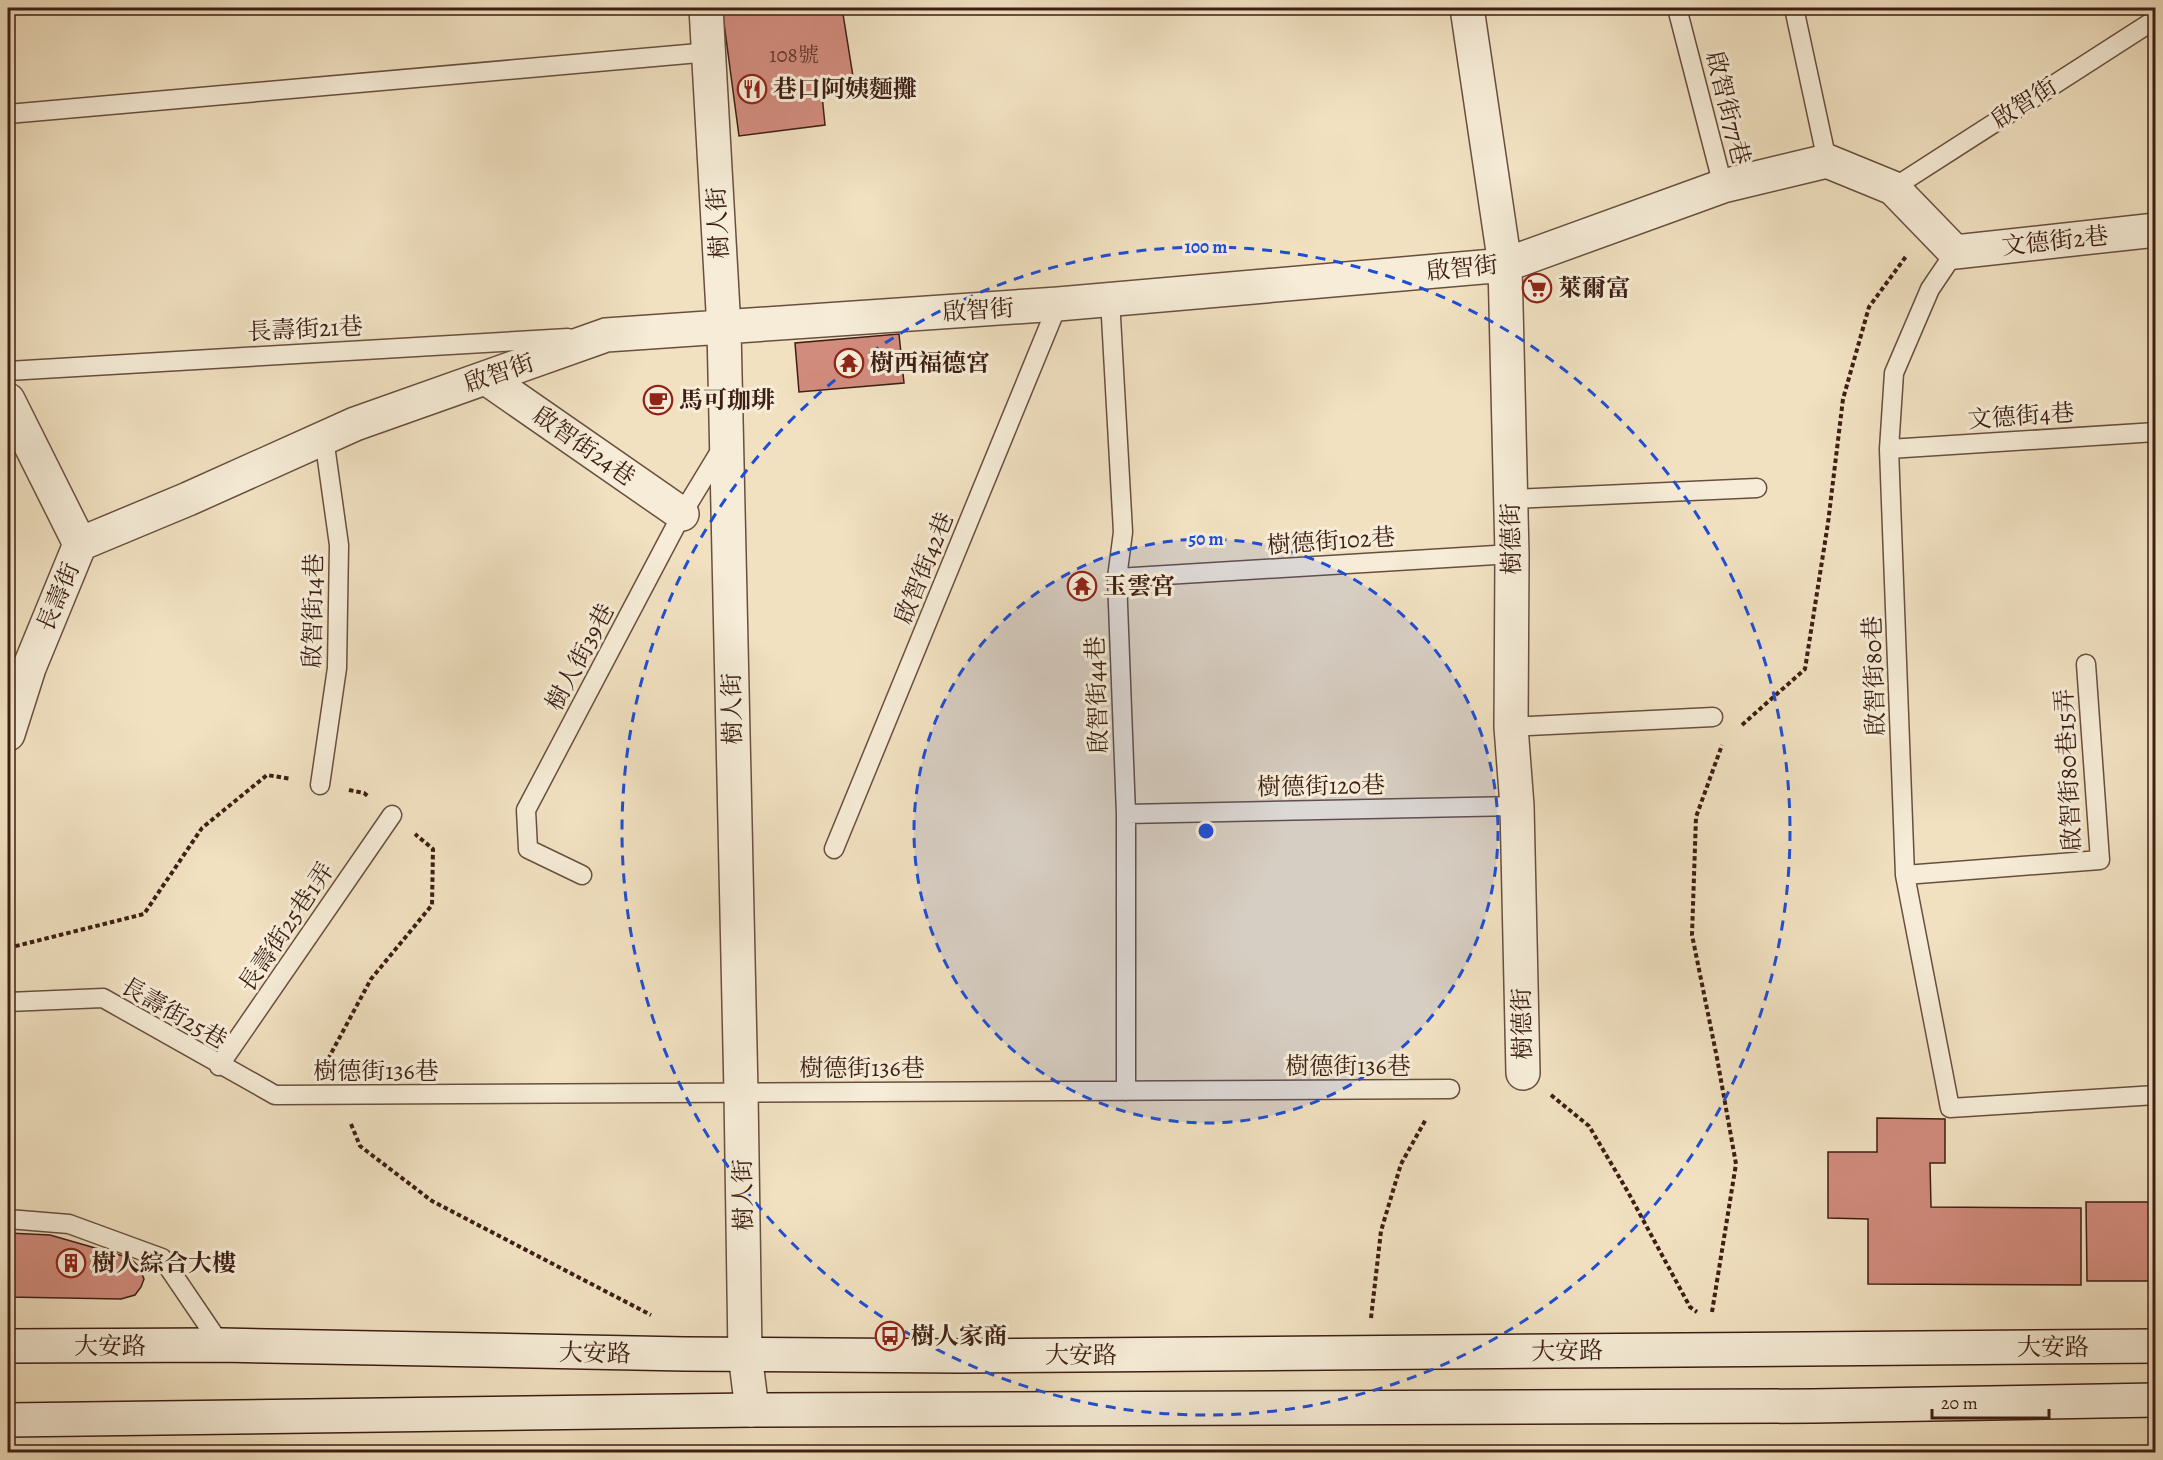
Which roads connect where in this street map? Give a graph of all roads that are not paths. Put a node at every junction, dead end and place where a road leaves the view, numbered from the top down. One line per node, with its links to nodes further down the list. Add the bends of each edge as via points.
1 (706, 8): 6 (street, 樹人街)
2 (1467, 8): 13 (street, 樹德街)
3 (1677, 8): 9 (lane, 啟智街77巷)
4 (1794, 8): 8 (lane)
5 (2156, 19): 10 (lane, 啟智街)
6 (710, 52): 7 (lane); 16 (street, 樹人街)
7 (8, 114)
8 (1827, 161): 9 (street, 啟智街); 10 (street)
9 (1723, 186): 13 (street, 啟智街)
10 (1893, 188): 12 (street)
11 (2156, 230): 12 (street, 文德街2巷)
12 (1955, 252): 24 (lane, 啟智街80巷, via 1930,289 1894,373)
13 (1505, 265): 14 (street, 啟智街); 26 (street, 樹德街)
14 (1110, 299): 15 (street, 啟智街); 30 (lane, 啟智街44巷, via 1123,532)
15 (1058, 304): 16 (street, 啟智街); 39 (lane, 啟智街42巷)
16 (724, 329): 17 (street, 啟智街); 23 (street, 樹人街)
17 (606, 336): 18 (lane, 長壽街21巷); 19 (street, 啟智街)
18 (8, 371)
19 (486, 378): 22 (street, 啟智街); 27 (street, 啟智街24巷)
20 (8, 400): 28 (street, 長壽街)
21 (2156, 432): 24 (lane, 文德街4巷)
22 (324, 438): 28 (street, 啟智街); 35 (lane, 啟智街14巷, via 339,545 337,668)
23 (726, 442): 27 (lane, 樹人街39巷); 47 (street, 樹人街)
24 (1889, 449): 41 (lane, 啟智街80巷)
25 (1757, 488): 26 (lane)
26 (1511, 499): 29 (street, 樹德街)
27 (682, 514): 40 (lane, 樹人街39巷, via 526,810 528,849)
28 (80, 544): 34 (street, 長壽街, via 29,668)
29 (1512, 554): 30 (lane, 樹德街102巷); 33 (street, 樹德街)
30 (1117, 578): 37 (lane, 啟智街44巷)
31 (2085, 664): 41 (lane, 啟智街80巷15弄, via 2100,860)
32 (1713, 717): 33 (lane)
33 (1511, 727): 36 (street, 樹德街)
34 (8, 734)
35 (320, 785)
36 (1517, 806): 37 (lane, 樹德街120巷); 44 (street, 樹德街)
37 (1126, 814): 46 (lane, 啟智街44巷)
38 (392, 815): 43 (lane, 長壽街25巷1弄)
39 (834, 849)
40 (582, 875)
41 (1905, 875): 49 (lane, 啟智街80巷, via 1950,1108)
42 (8, 1002): 43 (lane, 長壽街25巷, via 103,998)
43 (219, 1066): 48 (lane, 長壽街25巷)
44 (1523, 1073)
45 (1450, 1089): 46 (lane, 樹德街136巷)
46 (1126, 1091): 47 (lane, 樹德街136巷)
47 (741, 1093): 48 (lane, 樹德街136巷); 54 (street, 樹人街)
48 (275, 1095)
49 (2156, 1095)
50 (8, 1219): 51 (lane, via 69,1224 162,1258)
51 (221, 1345): 52 (street, 大安路); 54 (street, 大安路)
52 (8, 1346)
53 (2156, 1347): 54 (street, 大安路)
54 (745, 1354): 56 (street, 樹人街)
55 (2156, 1400): 56 (street, via 1813,1406)
56 (752, 1410): 57 (street)
57 (8, 1420)

